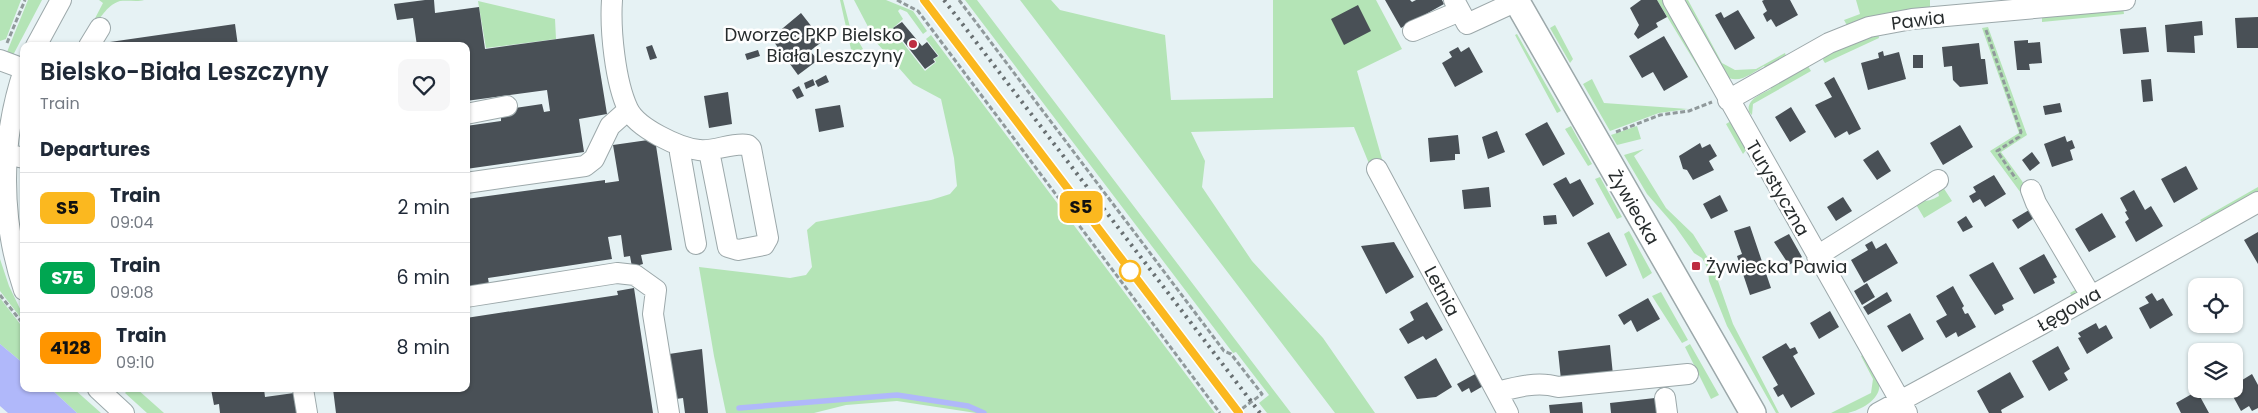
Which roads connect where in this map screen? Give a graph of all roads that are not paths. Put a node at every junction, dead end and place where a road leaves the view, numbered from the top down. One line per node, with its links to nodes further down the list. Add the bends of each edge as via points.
1 (61, 0): 10 (street)
2 (612, 0): 17 (street, via 610,21 620,84)
3 (1517, 0): 7 (street, via 1467,24); 42 (main road, Żywiecka)
4 (1673, 0): 15 (street, Turystyczna)
5 (2125, 0): 6 (street, Pawia)
6 (2099, 1): 15 (street, Pawia, via 1891,22 1829,43)
7 (1457, 6): 9 (street)
8 (100, 28): 11 (street)
9 (1414, 31)
10 (38, 42)
11 (91, 42)
12 (2, 61): 13 (street)
13 (20, 68)
14 (20, 81): 21 (street, via 11,105)
15 (1727, 98): 29 (street, Turystyczna)
16 (507, 106): 18 (street)
17 (628, 110): 19 (street, via 653,132); 25 (street, via 610,126 594,159 585,166)
18 (470, 113)
19 (681, 146): 20 (street); 28 (street)
20 (709, 151): 20 (street, via 744,144 751,148 768,238 764,245 738,250 728,247)
21 (2, 152): 22 (street); 30 (street, via 2,203 6,233)
22 (20, 157)
23 (1377, 169): 36 (street, Letnia)
24 (1938, 180): 29 (street)
25 (470, 182)
26 (2031, 190): 32 (street)
27 (2258, 202): 32 (street, Łęgowa)
28 (696, 244)
29 (1817, 256): 37 (street, Turystyczna)
30 (18, 259)
31 (470, 296): 40 (street, via 617,273 635,275 656,290 653,314)
32 (2090, 296): 37 (street, Łęgowa)
33 (1688, 374): 36 (street, via 1558,387 1542,384)
34 (107, 392): 38 (street)
35 (304, 392): 39 (street)
36 (1496, 392): 41 (street, Letnia)
37 (1903, 407): 43 (street, Łęgowa)
38 (124, 413)
39 (307, 413)
40 (669, 413)
41 (1508, 413)
42 (1752, 413)
43 (1878, 413)

